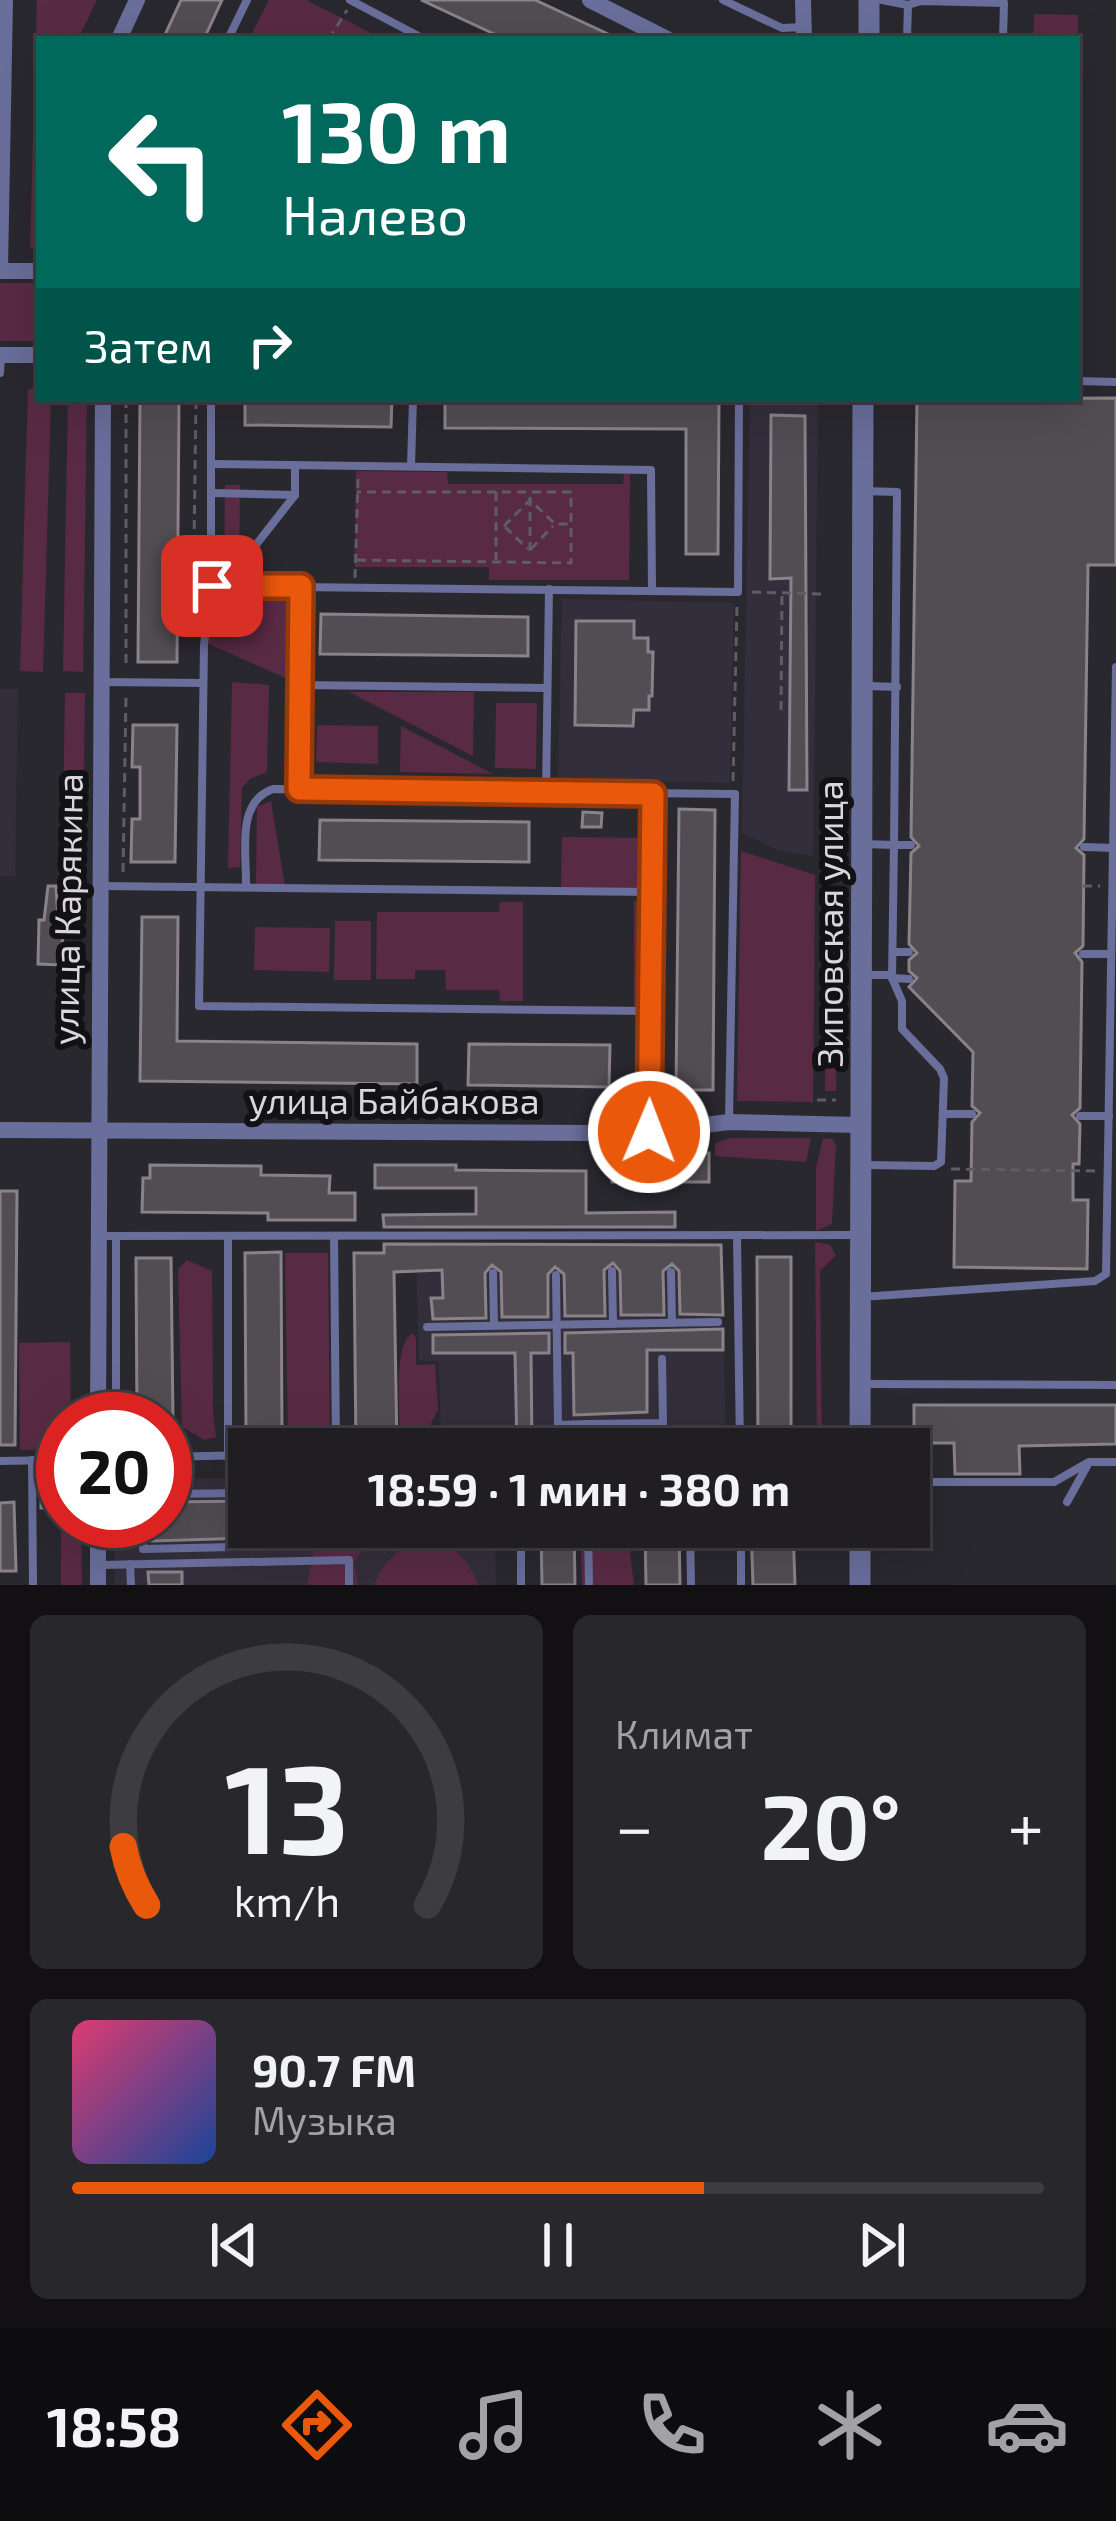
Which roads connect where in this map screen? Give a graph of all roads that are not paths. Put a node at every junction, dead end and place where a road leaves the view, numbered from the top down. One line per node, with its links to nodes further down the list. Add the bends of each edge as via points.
1 (5, 0): 21 (street)
2 (137, 0): 14 (street)
3 (247, 0): 15 (lane)
4 (351, 0): 11 (lane)
5 (590, 0): 17 (street)
6 (724, 0): 13 (lane)
7 (803, 0): 13 (street)
8 (869, 0): 18 (street)
9 (882, 0): 12 (lane)
10 (1007, 2): 12 (lane); 20 (lane)
11 (365, 4): 16 (lane)
12 (908, 5): 19 (lane)
13 (803, 33)
14 (119, 36)
15 (229, 36)
16 (419, 36)
17 (661, 36)
18 (868, 36)
19 (907, 36)
20 (1003, 36)
21 (2, 53): 22 (street)
22 (0, 270): 23 (street)
23 (36, 272)
24 (0, 355): 25 (street); 26 (lane)
25 (36, 355)
26 (0, 374)
27 (1080, 381): 28 (lane)
28 (1116, 382)
29 (104, 402): 46 (street, улица Карякина)
30 (211, 402): 34 (lane)
31 (413, 402): 36 (lane)
32 (739, 402): 43 (lane, via 738,595)
33 (853, 402): 37 (street, Зиповская улица)
34 (213, 464): 35 (lane); 38 (lane)
35 (296, 465): 36 (lane); 39 (lane)
36 (412, 466): 43 (lane, via 651,470)
37 (862, 491): 49 (street, Зиповская улица); 50 (lane, via 897,493)
38 (212, 493): 39 (lane); 40 (lane)
39 (295, 495): 41 (lane, via 255,545)
40 (212, 586): 41 (lane); 47 (lane)
41 (255, 586): 42 (lane)
42 (301, 586): 44 (lane); 48 (lane)
43 (652, 589): 44 (lane)
44 (549, 590): 51 (lane)
45 (1116, 667): 59 (lane)
46 (101, 682): 47 (lane); 61 (street, улица Карякина)
47 (203, 683): 62 (lane)
48 (300, 686): 51 (lane); 52 (lane)
49 (862, 686): 50 (lane); 55 (street, Зиповская улица)
50 (897, 687): 56 (lane)
51 (548, 688): 53 (lane)
52 (299, 789): 53 (lane); 63 (lane, via 260,793 248,811)
53 (546, 792): 54 (lane)
54 (653, 794): 64 (lane); 79 (lane, via 735,794)
55 (862, 844): 56 (lane); 69 (street, Зиповская улица)
56 (894, 844): 57 (lane); 65 (lane)
57 (911, 845)
58 (1084, 847): 59 (lane)
59 (1114, 848): 60 (lane)
60 (1114, 884): 68 (lane)
61 (99, 886): 62 (lane); 82 (street, улица Карякина)
62 (201, 887): 63 (lane); 73 (lane, via 199,1006)
63 (246, 887): 64 (lane)
64 (652, 892): 73 (lane)
65 (893, 952): 66 (lane); 70 (lane)
66 (909, 952)
67 (1082, 954): 68 (lane)
68 (1112, 955): 72 (lane)
69 (860, 975): 70 (lane); 80 (street, Зиповская улица)
70 (892, 977): 71 (lane); 75 (lane, via 902,1029 943,1073)
71 (909, 979)
72 (1114, 982): 74 (lane)
73 (650, 1011): 83 (lane)
74 (1113, 1096): 78 (lane)
75 (943, 1114): 76 (lane); 84 (lane, via 938,1165)
76 (972, 1114)
77 (1080, 1116): 78 (lane)
78 (1109, 1116): 85 (lane)
79 (729, 1122): 80 (street, улица Байбакова); 83 (street, улица Байбакова)
80 (859, 1125): 84 (street, Зиповская улица)
81 (0, 1130): 82 (street, улица Байбакова)
82 (97, 1131): 83 (street, улица Байбакова); 88 (street, улица Карякина)
83 (649, 1132)
84 (859, 1165): 86 (street, Зиповская улица)
85 (1112, 1200): 95 (lane, via 1101,1280)
86 (859, 1234): 87 (lane); 95 (street, Зиповская улица)
87 (736, 1235): 90 (lane); 110 (lane)
88 (107, 1236): 89 (lane); 105 (street, улица Карякина); 106 (lane)
89 (228, 1236): 90 (lane); 112 (lane)
90 (334, 1236): 108 (lane)
91 (612, 1271): 98 (lane)
92 (671, 1272): 97 (lane)
93 (493, 1273): 100 (lane)
94 (556, 1275): 99 (lane)
95 (860, 1297): 103 (street, Зиповская улица)
96 (718, 1322): 97 (lane)
97 (672, 1323): 98 (lane)
98 (613, 1324): 99 (lane)
99 (556, 1325): 100 (lane); 107 (lane, via 558,1425)
100 (494, 1326): 101 (lane)
101 (428, 1327)
102 (662, 1359): 107 (lane, via 662,1423)
103 (860, 1384): 104 (lane); 111 (street, Зиповская улица)
104 (1116, 1385)
105 (99, 1392)
106 (115, 1392)
107 (587, 1424): 109 (lane)
108 (336, 1428)
109 (587, 1428)
110 (740, 1428)
111 (860, 1428)
112 (227, 1456): 113 (lane)
113 (192, 1457)
114 (32, 1460): 115 (lane); 116 (lane); 135 (lane)
115 (36, 1460)
116 (0, 1461)
117 (1089, 1462): 118 (lane); 119 (lane, via 1054,1482); 122 (lane)
118 (1116, 1462)
119 (930, 1483)
120 (228, 1493): 121 (lane)
121 (192, 1494)
122 (1067, 1502)
123 (228, 1547): 127 (lane)
124 (98, 1548): 134 (street)
125 (143, 1548): 126 (lane)
126 (190, 1548)
127 (192, 1548)
128 (521, 1548): 139 (lane)
129 (588, 1548): 140 (lane)
130 (690, 1548): 141 (lane)
131 (741, 1548): 142 (lane)
132 (860, 1548): 143 (street)
133 (130, 1564): 134 (lane); 137 (lane); 138 (lane, via 349,1560)
134 (98, 1565): 136 (street)
135 (33, 1585)
136 (98, 1585)
137 (131, 1585)
138 (350, 1585)
139 (521, 1585)
140 (589, 1585)
141 (691, 1585)
142 (742, 1585)
143 (860, 1585)

